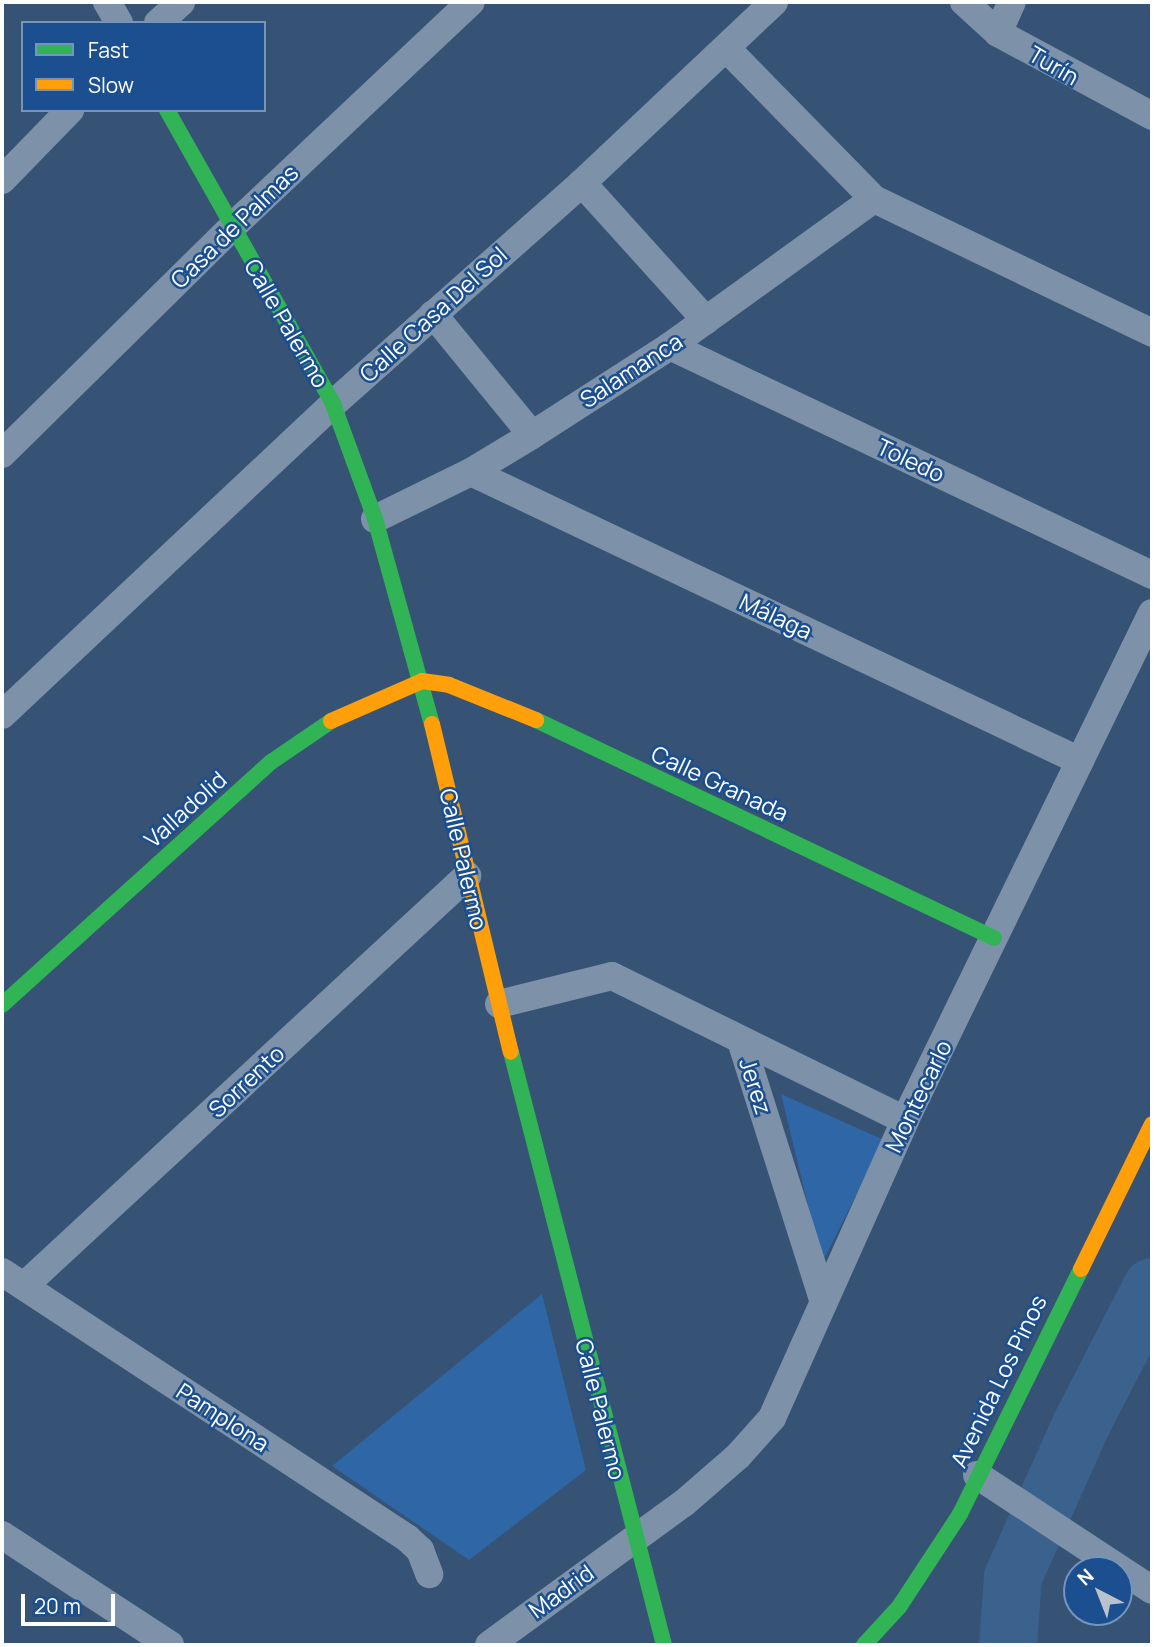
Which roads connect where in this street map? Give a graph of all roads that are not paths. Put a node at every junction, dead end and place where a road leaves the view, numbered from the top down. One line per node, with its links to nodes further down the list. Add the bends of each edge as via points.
1 (107, 2): 7 (street)
2 (181, 2): 8 (street)
3 (471, 2): 17 (street, Casa de Palmas)
4 (774, 2): 10 (street, Calle Casa Del Sol)
5 (964, 2): 9 (street, Turín)
6 (1012, 2): 9 (street)
7 (118, 21)
8 (160, 21)
9 (998, 33): 13 (street, Turín)
10 (727, 49): 15 (street, Calle Casa Del Sol); 16 (street)
11 (68, 112): 14 (street)
12 (168, 112): 17 (street, Calle Palermo)
13 (1152, 116)
14 (2, 180)
15 (582, 183): 18 (street, Calle Casa Del Sol); 19 (street)
16 (874, 199): 19 (street, Salamanca); 20 (street)
17 (232, 227): 22 (street, Calle Palermo); 24 (street, Casa de Palmas)
18 (433, 313): 22 (street, Calle Casa Del Sol); 23 (street)
19 (706, 320): 21 (street, Salamanca)
20 (1152, 333)
21 (670, 346): 23 (street, Salamanca); 27 (street, Toledo)
22 (333, 404): 26 (street, Calle Palermo); 30 (street, Calle Casa Del Sol)
23 (532, 435): 25 (street, Salamanca)
24 (2, 454)
25 (471, 472): 26 (street, Salamanca); 31 (street, Málaga)
26 (375, 519): 29 (street, Calle Palermo)
27 (1152, 575)
28 (1152, 613): 31 (street, Montecarlo)
29 (422, 681): 32 (street, Calle Palermo); 33 (street, Calle Granada, via 449,684 499,703); 35 (street, Valladolid, via 360,705 310,732 271,762)
30 (2, 715)
31 (1080, 761): 33 (street, Montecarlo)
32 (467, 876): 34 (street, Calle Palermo); 39 (street, Sorrento)
33 (994, 938): 37 (street, Montecarlo)
34 (499, 1004): 36 (street, via 612,976); 43 (street, Calle Palermo)
35 (2, 1005)
36 (742, 1044): 37 (street, Jerez); 40 (street, Jerez)
37 (905, 1120): 40 (street, Montecarlo)
38 (1152, 1124): 41 (street, Avenida Los Pinos)
39 (13, 1279): 44 (street, Pamplona, via 407,1538 420,1550)
40 (823, 1299): 43 (street, Montecarlo, via 772,1418 738,1456)
41 (977, 1475): 45 (street); 49 (street, Avenida Los Pinos, via 929,1564 900,1607)
42 (2, 1535): 46 (street)
43 (634, 1539): 47 (street, Madrid); 48 (street, Calle Palermo)
44 (429, 1574)
45 (1152, 1590)
46 (170, 1645)
47 (489, 1645)
48 (664, 1645)
49 (864, 1645)

